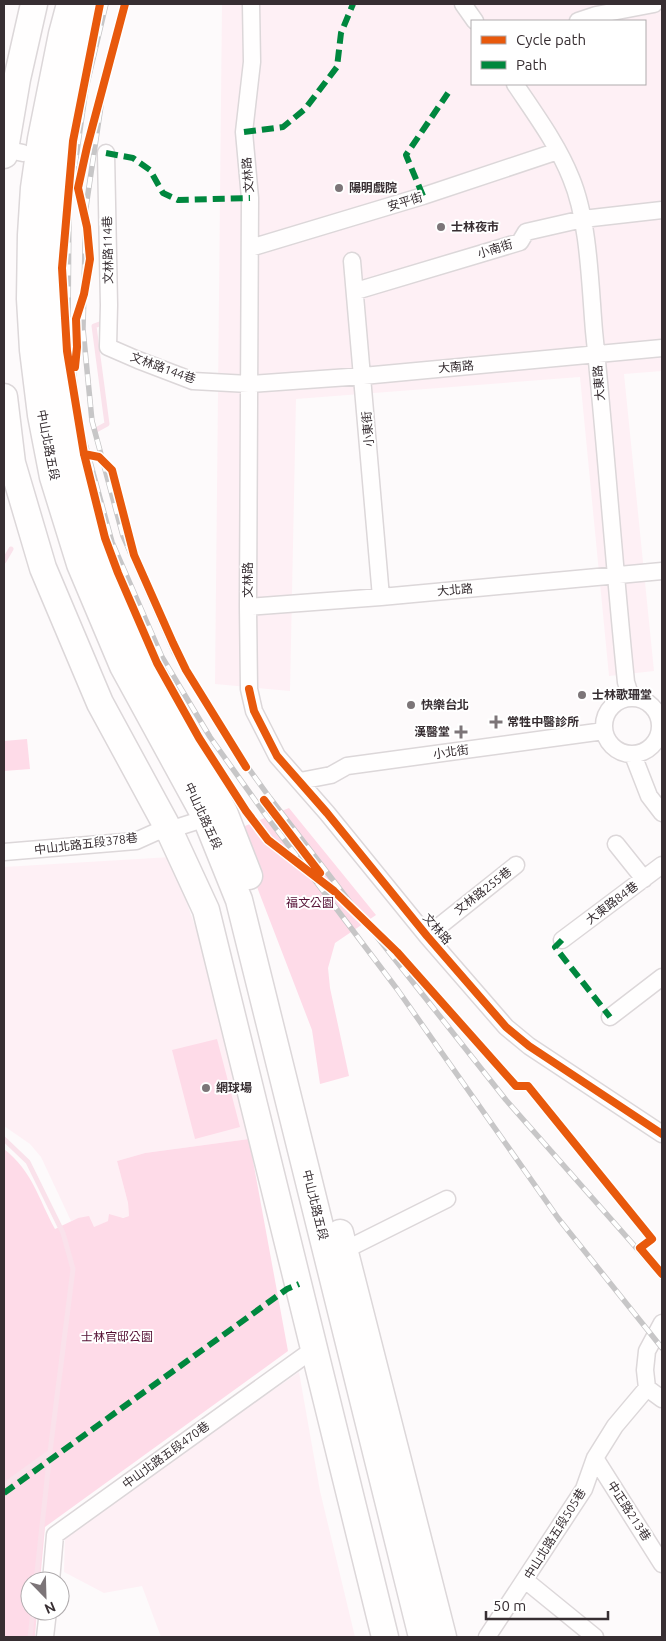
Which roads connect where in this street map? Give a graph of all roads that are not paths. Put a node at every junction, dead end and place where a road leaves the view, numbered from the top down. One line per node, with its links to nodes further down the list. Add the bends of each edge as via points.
1 (34, 4): 11 (main road, 中山北路五段, via 17,79)
2 (54, 4): 11 (main road, 中山北路五段)
3 (70, 4): 25 (main road, 中山北路五段, via 41,139 31,235 30,299 41,415)
4 (89, 4): 25 (main road, 中山北路五段, via 59,137 48,256)
5 (251, 4): 16 (street, 文林路, via 252,62 244,132 250,198)
6 (463, 4): 8 (street)
7 (654, 4): 9 (street)
8 (474, 20)
9 (581, 20)
10 (516, 85): 12 (street, 大東路)
11 (9, 151): 33 (main road, 中山北路五段, via 20,367 33,457 64,567 108,673)
12 (558, 151): 15 (street, 大東路, via 572,178); 16 (street, 安平街)
13 (106, 153): 19 (street, 文林路114巷)
14 (662, 210): 15 (street, 小南街)
15 (583, 219): 18 (street, 小南街, via 526,232 520,242); 21 (street, 大東路)
16 (250, 248): 23 (street, 文林路)
17 (352, 261): 18 (street, 小東街)
18 (356, 291): 22 (street, 小東街)
19 (108, 347): 23 (street, 文林路144巷, via 192,381)
20 (662, 348): 21 (street, 大南路)
21 (597, 355): 22 (street, 大南路); 27 (street, 大東路)
22 (363, 376): 23 (street, 大南路); 28 (street, 小東街)
23 (249, 384): 29 (street, 文林路)
24 (4, 397): 33 (main road, 中山北路五段, via 12,463 43,568 100,703)
25 (59, 452): 37 (main road, 中山北路五段, via 53,476 80,564 123,666)
26 (662, 571): 27 (street, 大北路)
27 (615, 575): 28 (street, 大北路); 30 (street, 大東路, via 626,682)
28 (382, 597): 29 (street, 大北路)
29 (248, 607): 35 (street, 文林路, via 249,689 254,711 277,756)
30 (631, 698): 31 (street, via 647,702); 32 (street, via 623,699 610,708)
31 (661, 721): 34 (street, via 654,744)
32 (604, 731): 34 (street, via 611,746); 35 (street, 小北街, via 347,766 332,775)
33 (124, 743): 37 (main road, 中山北路五段)
34 (633, 755): 36 (street, via 648,796)
35 (300, 781): 43 (street, 文林路)
36 (662, 813)
37 (198, 821): 39 (street, 中山北路五段378巷, via 136,841); 49 (main road, 中山北路五段, via 256,896); 51 (main road, 中山北路五段, via 206,910); 52 (main road, 中山北路五段, via 239,900); 58 (main road, 中山北路五段, via 224,907)
38 (616, 844): 42 (street)
39 (4, 852)
40 (516, 865): 43 (street, 文林路255巷)
41 (662, 865): 42 (street, 大東路84巷)
42 (644, 879): 44 (street, 大東路84巷)
43 (427, 936): 47 (street, 文林路, via 506,1027 529,1046)
44 (562, 940)
45 (662, 977): 46 (street)
46 (610, 1017)
47 (662, 1134)
48 (447, 1199): 49 (street)
49 (344, 1248): 52 (main road, 中山北路五段)
50 (662, 1323): 53 (street, via 646,1351)
51 (316, 1351): 57 (street, 中山北路五段470巷, via 304,1356 55,1535); 58 (main road, 中山北路五段)
52 (369, 1381): 58 (main road, 中山北路五段)
53 (648, 1388): 54 (street); 55 (street, 中山北路五段505巷, via 615,1426)
54 (662, 1399)
55 (595, 1458): 56 (street, 中正路213巷); 59 (street, 中山北路五段505巷, via 584,1489)
56 (662, 1564)
57 (52, 1571)
58 (398, 1573): 63 (main road, 中山北路五段); 64 (main road, 中山北路五段); 65 (main road, 中山北路五段); 66 (main road, 中山北路五段)
59 (525, 1580): 61 (street, 中山北路五段505巷); 67 (street)
60 (47, 1621): 62 (street)
61 (489, 1634)
62 (45, 1637)
63 (385, 1637)
64 (406, 1637)
65 (422, 1637)
66 (443, 1637)
67 (595, 1637)

